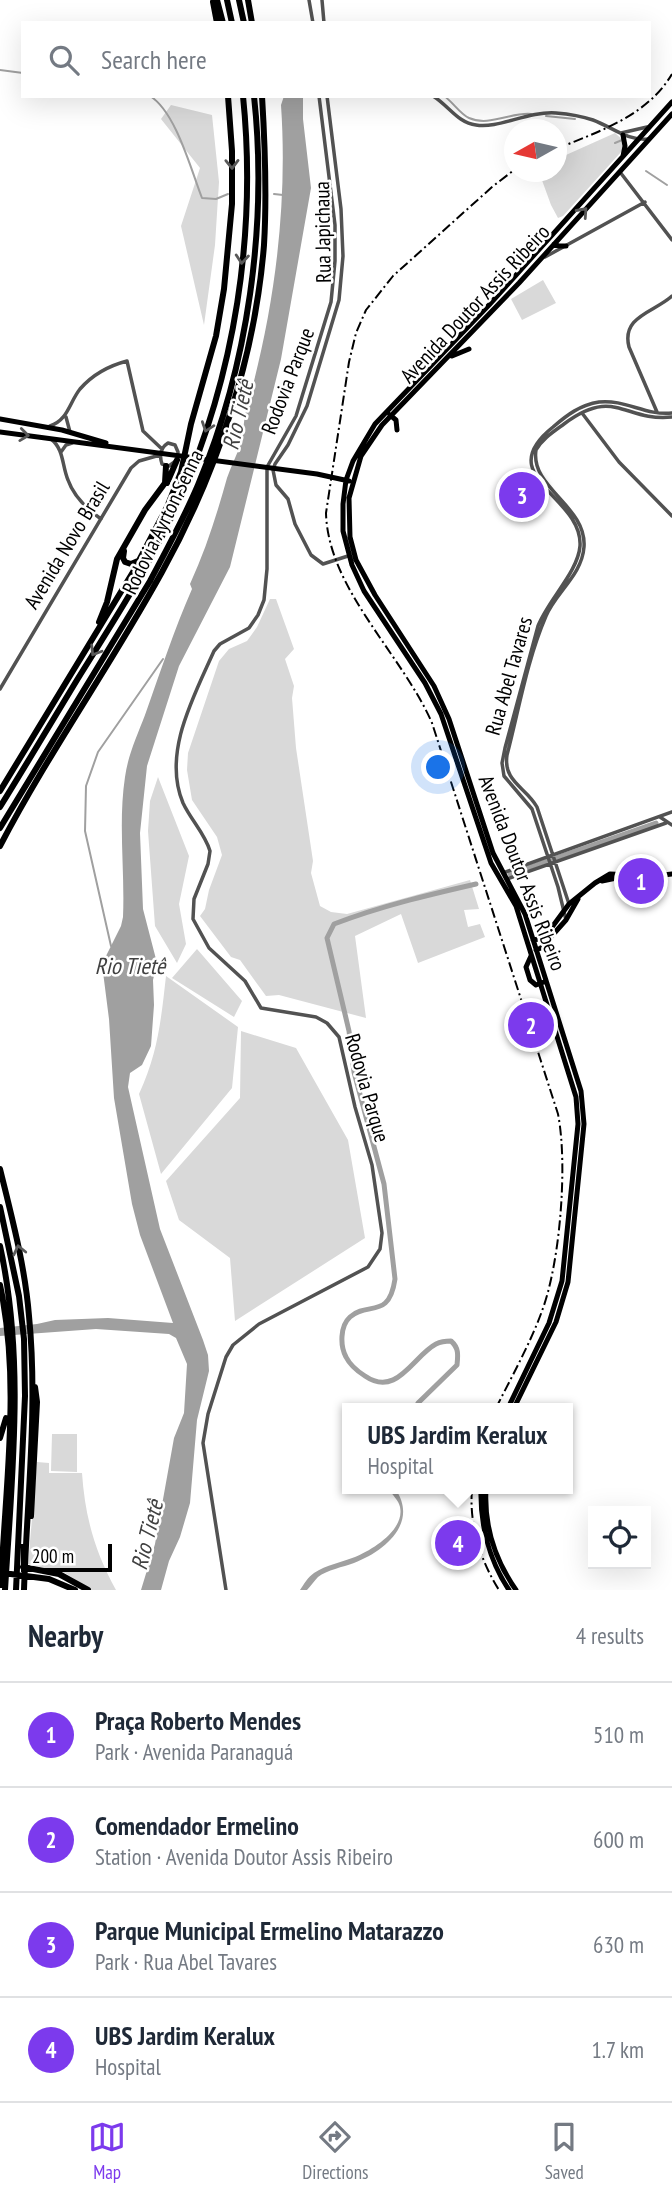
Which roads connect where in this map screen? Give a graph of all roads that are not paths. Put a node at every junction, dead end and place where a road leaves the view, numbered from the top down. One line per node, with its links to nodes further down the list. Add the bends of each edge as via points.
1 (215, 0): 7 (highway); 8 (highway)
2 (228, 0): 9 (highway)
3 (239, 0): 10 (highway)
4 (248, 0): 11 (highway)
5 (309, 0): 12 (street)
6 (322, 0): 13 (street)
7 (217, 21)
8 (222, 21)
9 (232, 21)
10 (244, 21)
11 (252, 21)
12 (313, 21)
13 (324, 21)
14 (228, 98): 69 (highway, one-way to 69, via 232,204 216,335 181,472)
15 (241, 98): 73 (highway, Rodovia Ayrton Senna, one-way to 73, via 247,185 242,266 218,394 163,535)
16 (254, 98): 32 (highway, Rodovia Ayrton Senna)
17 (262, 98): 28 (highway, Rodovia Ayrton Senna)
18 (319, 98): 121 (street, Rodovia Parque, via 335,225 330,312 294,422 267,467 264,600 250,628 215,651 183,725 177,776 183,802 210,851 192,909 194,922 209,948 245,981 261,1008 316,1017 336,1032 369,1151 382,1233 380,1249 368,1267 274,1315 228,1351 203,1443)
19 (327, 98): 68 (street, Rua Japichaua, via 341,209 339,300 307,406 273,470 311,555 320,563)
20 (436, 98): 24 (street, via 466,122 485,125 552,113 588,119)
21 (672, 102): 23 (main road, Avenida Doutor Assis Ribeiro)
22 (672, 114): 26 (main road, Avenida Doutor Assis Ribeiro)
23 (653, 124): 24 (street); 25 (main road, Avenida Doutor Assis Ribeiro)
24 (620, 133): 25 (street); 27 (main road)
25 (639, 139): 26 (street); 27 (main road, Avenida Doutor Assis Ribeiro)
26 (649, 139): 29 (main road, Avenida Doutor Assis Ribeiro)
27 (623, 157): 30 (main road, Avenida Doutor Assis Ribeiro)
28 (265, 161): 32 (highway); 83 (highway, Rodovia Ayrton Senna, via 264,246 252,325 215,457 163,571)
29 (620, 172): 30 (main road); 31 (street); 34 (main road, Avenida Doutor Assis Ribeiro, one-way to 29)
30 (608, 173): 43 (main road, Avenida Doutor Assis Ribeiro)
31 (645, 202): 33 (street); 35 (street)
32 (258, 214): 82 (highway, Rodovia Ayrton Senna, via 242,338 198,485 150,581)
33 (672, 240)
34 (554, 244): 35 (main road); 36 (main road, Avenida Doutor Assis Ribeiro)
35 (566, 246): 36 (street)
36 (541, 259): 39 (main road, Avenida Doutor Assis Ribeiro)
37 (672, 296): 40 (street, via 634,321 628,332 629,347)
38 (469, 349): 39 (main road)
39 (446, 359): 43 (main road, Avenida Doutor Assis Ribeiro)
40 (651, 402): 41 (street); 45 (street)
41 (644, 410): 45 (street, Rua Abel Tavares); 84 (street, Rua Abel Tavares, via 614,402 586,405 552,427 531,450 535,474 576,525 580,540 574,564 538,626 503,759 506,780 530,805)
42 (582, 412): 45 (street, Rua Abel Tavares, via 610,406); 66 (street, via 619,462); 84 (street, Rua Abel Tavares, via 536,450 537,469 577,519 584,547 579,567 540,630 506,764 511,779 537,807)
43 (388, 414): 49 (main road, via 396,420); 62 (main road, Avenida Doutor Assis Ribeiro, via 366,436); 65 (main road, Avenida Doutor Assis Ribeiro)
44 (66, 415): 48 (street); 51 (street); 53 (street, via 80,389 94,376 127,361 142,427)
45 (659, 415): 46 (street, Rua Abel Tavares)
46 (672, 415)
47 (0, 419): 48 (main road)
48 (48, 427): 51 (main road)
49 (397, 430)
50 (0, 432): 52 (main road, one-way to 52)
51 (70, 432): 55 (main road)
52 (49, 438): 54 (main road); 58 (street)
53 (153, 440): 56 (street); 57 (street)
54 (76, 442): 55 (main road); 58 (street)
55 (95, 442): 64 (main road)
56 (170, 443): 57 (street); 60 (street, via 177,449)
57 (162, 449): 59 (street)
58 (61, 452): 67 (street, via 71,488)
59 (160, 455): 61 (street, Avenida Novo Brasil); 63 (street)
60 (177, 460): 63 (street); 69 (highway, via 124,552 127,564)
61 (146, 461): 63 (street); 67 (street, Avenida Novo Brasil, via 131,468)
62 (353, 461): 64 (main road, via 345,473); 65 (main road, Avenida Doutor Assis Ribeiro)
63 (164, 465): 72 (highway, via 164,483 117,559)
64 (335, 476): 65 (main road)
65 (349, 481): 68 (main road, Avenida Doutor Assis Ribeiro, via 342,519); 71 (main road, Avenida Doutor Assis Ribeiro, via 350,537 356,560)
66 (672, 516)
67 (101, 519): 74 (street, Avenida Novo Brasil)
68 (347, 557): 70 (main road, Avenida Doutor Assis Ribeiro)
69 (138, 561): 72 (highway)
70 (364, 591): 71 (main road); 86 (main road, Avenida Doutor Assis Ribeiro, via 441,714 486,852)
71 (375, 595): 86 (main road, Avenida Doutor Assis Ribeiro, via 442,703)
72 (94, 636): 75 (highway)
73 (77, 680): 75 (highway); 77 (highway, Rodovia Ayrton Senna)
74 (0, 689)
75 (22, 757): 76 (highway)
76 (0, 791)
77 (0, 807)
78 (672, 812): 79 (street)
79 (660, 817): 80 (street); 84 (street)
80 (666, 823): 81 (street); 84 (street)
81 (672, 825)
82 (0, 828)
83 (0, 846)
84 (552, 859): 86 (street); 87 (street, Rua Abel Tavares)
85 (672, 874): 88 (main road, via 612,877)
86 (503, 876): 93 (main road, Avenida Doutor Assis Ribeiro); 93 (main road, Avenida Doutor Assis Ribeiro, via 520,903)
87 (562, 892): 89 (street, Rua Abel Tavares); 91 (street, Rua Abel Tavares)
88 (578, 898): 89 (main road); 90 (main road)
89 (569, 905): 90 (street, Rua Abel Tavares); 91 (main road)
90 (571, 912): 92 (main road)
91 (563, 913): 92 (street, Rua Abel Tavares); 93 (main road, via 546,937)
92 (566, 920): 94 (main road)
93 (530, 941): 94 (main road); 95 (main road, Avenida Doutor Assis Ribeiro, via 526,968 530,981)
94 (537, 950): 95 (main road, Avenida Doutor Assis Ribeiro)
95 (544, 983): 102 (main road, Avenida Doutor Assis Ribeiro, via 574,1086 578,1124 562,1282); 102 (main road, Avenida Doutor Assis Ribeiro, via 575,1067 584,1112 568,1282)
96 (0, 1169): 100 (highway, one-way to 96, via 22,1262)
97 (0, 1207): 100 (highway)
98 (0, 1246): 101 (highway)
99 (0, 1286): 101 (highway)
100 (26, 1317): 103 (highway)
101 (9, 1320): 104 (highway)
102 (552, 1324): 106 (main road, Avenida Doutor Assis Ribeiro); 107 (main road, Avenida Doutor Assis Ribeiro)
103 (27, 1339): 117 (highway); 118 (highway, via 32,1382)
104 (12, 1341): 105 (highway); 116 (highway, via 16,1412)
105 (10, 1403): 108 (highway); 112 (highway)
106 (511, 1403)
107 (516, 1403)
108 (0, 1438)
109 (482, 1494): 122 (main road, via 487,1545)
110 (484, 1494): 123 (main road, via 492,1543)
111 (0, 1517): 112 (highway)
112 (3, 1550): 116 (highway)
113 (0, 1565): 114 (highway)
114 (32, 1572): 115 (highway); 119 (highway); 120 (highway, via 59,1574)
115 (0, 1573)
116 (3, 1590)
117 (16, 1590)
118 (24, 1590)
119 (75, 1590)
120 (88, 1590)
121 (226, 1590)
122 (509, 1590)
123 (516, 1590)

